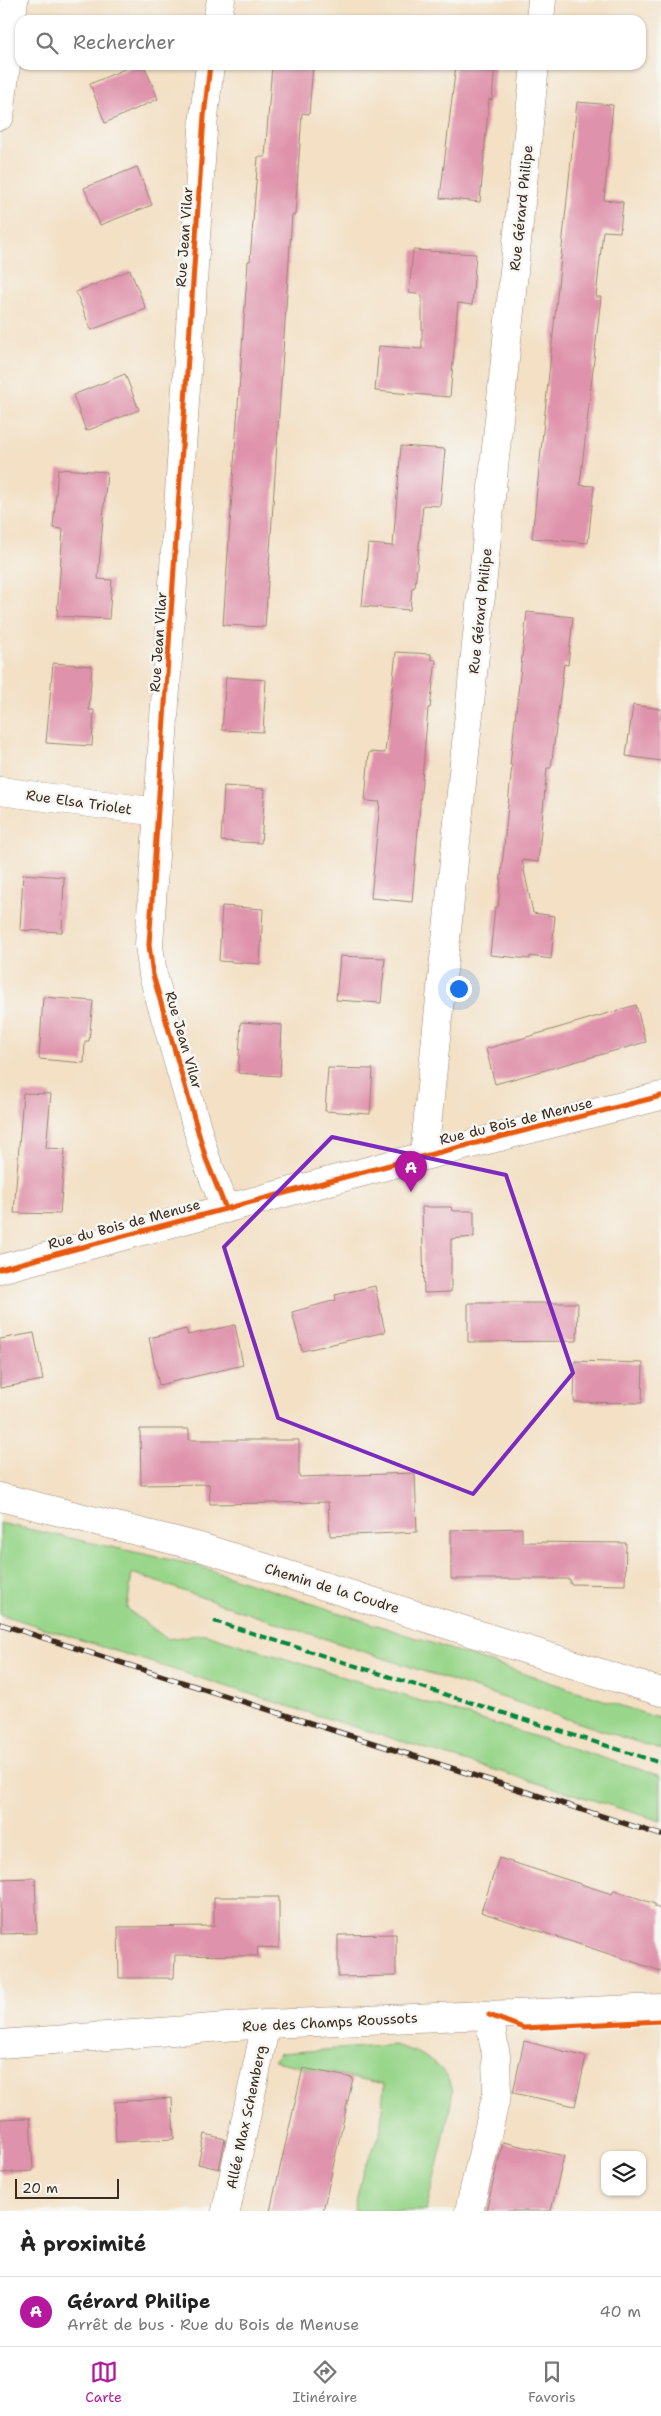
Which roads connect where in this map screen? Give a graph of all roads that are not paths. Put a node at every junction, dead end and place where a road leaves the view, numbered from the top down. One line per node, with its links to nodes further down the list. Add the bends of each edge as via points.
1 (14, 0): 8 (street)
2 (221, 0): 4 (street)
3 (542, 0): 5 (street)
4 (218, 15)
5 (540, 15)
6 (209, 70): 10 (street, Rue Jean Vilar)
7 (534, 70): 12 (street, Rue Gérard Philipe)
8 (0, 116)
9 (0, 791): 10 (street, Rue Elsa Triolet)
10 (158, 812): 13 (street, Rue Jean Vilar, via 149,945 153,975 206,1159)
11 (661, 1096): 12 (street, Rue du Bois de Menuse)
12 (424, 1156): 13 (street, Rue du Bois de Menuse)
13 (226, 1209): 14 (street, Rue du Bois de Menuse)
14 (0, 1269)
15 (0, 1498): 16 (street, Chemin de la Coudre, via 200,1547)
16 (661, 1692)
17 (661, 2008): 18 (street, Rue des Champs Roussots)
18 (489, 2015): 19 (street, Rue des Champs Roussots); 22 (street, via 496,2056 497,2093)
19 (266, 2024): 20 (street, Rue des Champs Roussots); 21 (street, Allée Max Schemberg)
20 (0, 2044)
21 (226, 2211)
22 (469, 2211)

